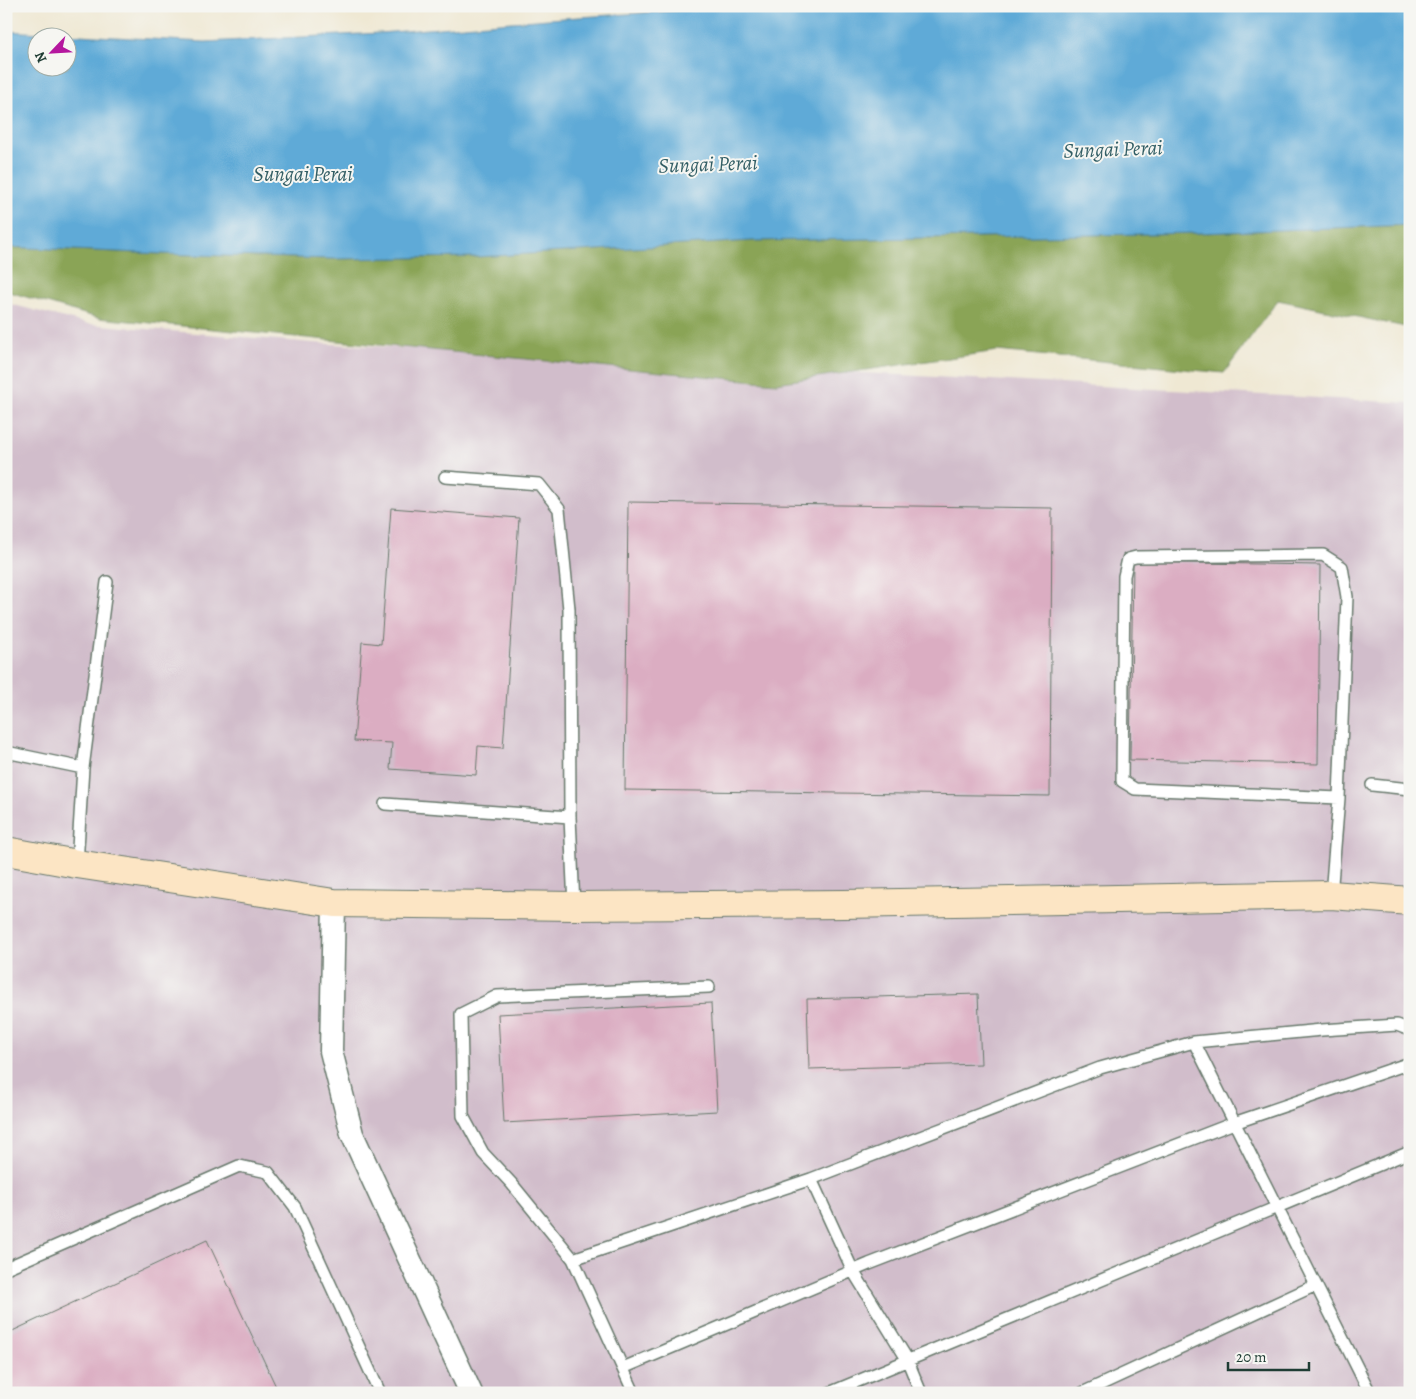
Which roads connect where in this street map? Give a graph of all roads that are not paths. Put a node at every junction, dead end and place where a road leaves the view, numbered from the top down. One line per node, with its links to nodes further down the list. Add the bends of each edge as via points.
1 (445, 477): 9 (lane, via 539,484 559,509 569,609)
2 (107, 582): 4 (lane)
3 (6, 752): 4 (lane)
4 (83, 768): 11 (lane)
5 (1372, 785): 6 (lane)
6 (1410, 789)
7 (1339, 798): 7 (lane, via 1347,597 1342,567 1322,555 1128,559 1124,576 1122,780 1135,789); 12 (lane)
8 (385, 804): 9 (lane)
9 (570, 817): 15 (lane)
10 (6, 851): 11 (main road)
11 (77, 864): 14 (main road)
12 (1331, 895): 13 (main road); 15 (main road)
13 (1410, 901)
14 (334, 903): 15 (main road); 31 (street, via 331,1051 352,1134)
15 (574, 906)
16 (708, 987): 24 (lane, via 497,996 461,1014 463,1116 483,1153)
17 (1410, 1030): 18 (lane, via 1397,1025)
18 (1194, 1042): 20 (lane); 22 (lane, via 1100,1068)
19 (1410, 1063): 20 (lane)
20 (1234, 1123): 23 (lane); 26 (lane)
21 (1410, 1152): 23 (lane)
22 (811, 1179): 24 (lane); 26 (lane)
23 (1277, 1208): 27 (lane); 28 (lane)
24 (573, 1258): 29 (lane)
25 (6, 1268): 30 (lane, via 239,1166 268,1172 295,1207)
26 (853, 1271): 28 (lane); 29 (lane)
27 (1316, 1285): 35 (lane); 36 (lane)
28 (906, 1359): 33 (lane); 34 (lane)
29 (623, 1368): 32 (lane)
30 (380, 1393)
31 (472, 1393)
32 (634, 1393)
33 (829, 1393)
34 (921, 1393)
35 (1082, 1393)
36 (1370, 1393)

